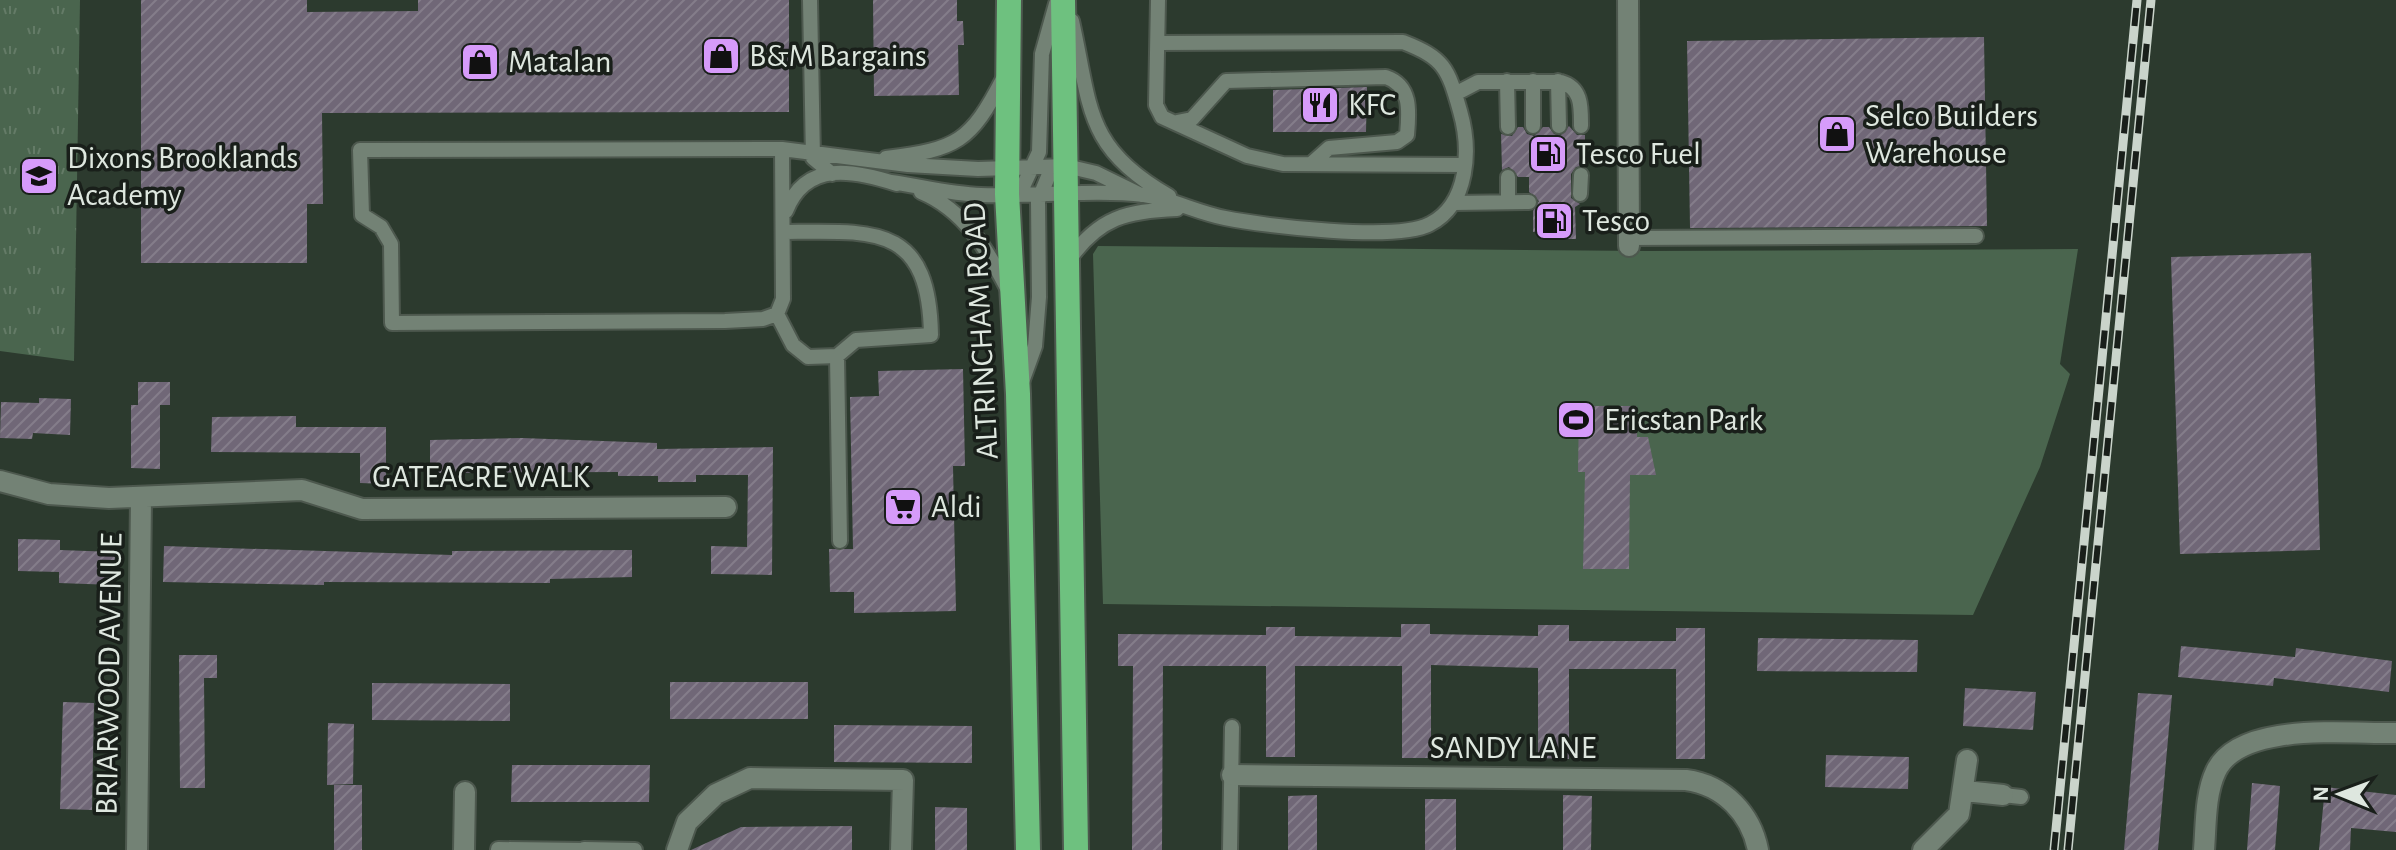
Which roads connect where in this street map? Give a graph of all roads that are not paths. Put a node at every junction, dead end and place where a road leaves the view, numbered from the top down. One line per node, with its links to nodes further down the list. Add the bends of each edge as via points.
1 (810, 0): 18 (lane)
2 (1009, 0): 7 (highway, ALTRINCHAM ROAD)
3 (1063, 0): 23 (lane, via 1042,54 1039,152); 24 (highway); 37 (lane, via 1102,139 1142,181)
4 (1158, 0): 6 (lane)
5 (1628, 0): 41 (street)
6 (1158, 43): 11 (lane, via 1403,42 1438,57); 12 (lane, via 1156,105 1162,117)
7 (1007, 72): 19 (lane, via 978,123 956,142 935,151); 21 (highway, ALTRINCHAM ROAD)
8 (1507, 81): 9 (lane); 11 (lane, via 1471,83); 16 (lane)
9 (1533, 81): 10 (lane); 13 (lane)
10 (1558, 81): 14 (lane); 15 (lane, via 1571,85 1579,96)
11 (1455, 94): 22 (lane)
12 (1177, 122): 20 (lane, via 1247,156); 20 (lane, via 1192,119 1226,81 1386,77 1402,85 1407,135 1397,142 1329,148)
13 (1533, 126)
14 (1559, 126)
15 (1581, 126)
16 (1508, 127)
17 (782, 149): 18 (lane); 38 (lane); 44 (lane, via 360,150 362,215 381,227 391,244 392,323 725,321)
18 (813, 152): 19 (lane); 25 (lane, via 816,163)
19 (865, 160): 21 (lane, via 968,168)
20 (1311, 164): 22 (lane)
21 (1006, 165): 23 (lane); 30 (highway, ALTRINCHAM ROAD)
22 (1464, 165): 36 (lane)
23 (1032, 166): 24 (lane); 30 (lane)
24 (1059, 166): 29 (lane); 31 (highway); 33 (lane, via 1096,173)
25 (832, 174): 28 (lane); 38 (lane, via 806,179 792,194)
26 (1581, 175): 32 (lane)
27 (1508, 177): 34 (lane)
28 (891, 182): 30 (lane, via 978,195); 43 (lane, via 941,200 962,217)
29 (1040, 193): 30 (lane); 31 (lane); 46 (lane, via 1035,346)
30 (1013, 194): 43 (highway, ALTRINCHAM ROAD)
31 (1066, 194): 33 (lane); 42 (highway)
32 (1580, 194)
33 (1141, 195): 37 (lane)
34 (1508, 202): 35 (lane); 36 (lane)
35 (1529, 202)
36 (1454, 203): 37 (lane, via 1428,225 1406,230 1274,225)
37 (1190, 208): 42 (lane, via 1130,213 1102,224)
38 (784, 215): 39 (lane)
39 (784, 232): 44 (lane, via 783,299); 45 (lane, via 853,231 884,239 909,252 923,273 931,335 856,340)
40 (1976, 236): 41 (lane)
41 (1629, 242)
42 (1066, 264): 66 (highway)
43 (1012, 298): 46 (highway, ALTRINCHAM ROAD)
44 (777, 314): 45 (lane, via 793,345 808,357)
45 (837, 356): 50 (lane)
46 (1018, 394): 65 (highway, ALTRINCHAM ROAD)
47 (0, 481): 48 (street, GATEACRE WALK, via 49,494)
48 (141, 498): 49 (street, GATEACRE WALK, via 302,490 362,509); 59 (street, BRIARWOOD AVENUE)
49 (726, 507)
50 (840, 541)
51 (1232, 727): 54 (lane)
52 (2396, 733): 70 (street, via 2261,737 2234,749 2214,774)
53 (1967, 760): 55 (street)
54 (1232, 775): 67 (lane); 68 (street, SANDY LANE, via 1697,781 1734,801 1751,825)
55 (1965, 791): 57 (street); 69 (street, via 1959,814)
56 (465, 792): 60 (street)
57 (2012, 796)
58 (498, 849): 61 (lane)
59 (137, 850)
60 (464, 850)
61 (584, 850): 62 (lane)
62 (635, 850)
63 (677, 850): 64 (street, via 687,822 716,794 750,778 903,780)
64 (901, 850)
65 (1028, 850)
66 (1076, 850)
67 (1230, 850)
68 (1758, 850)
69 (1923, 850)
70 (2204, 850)

